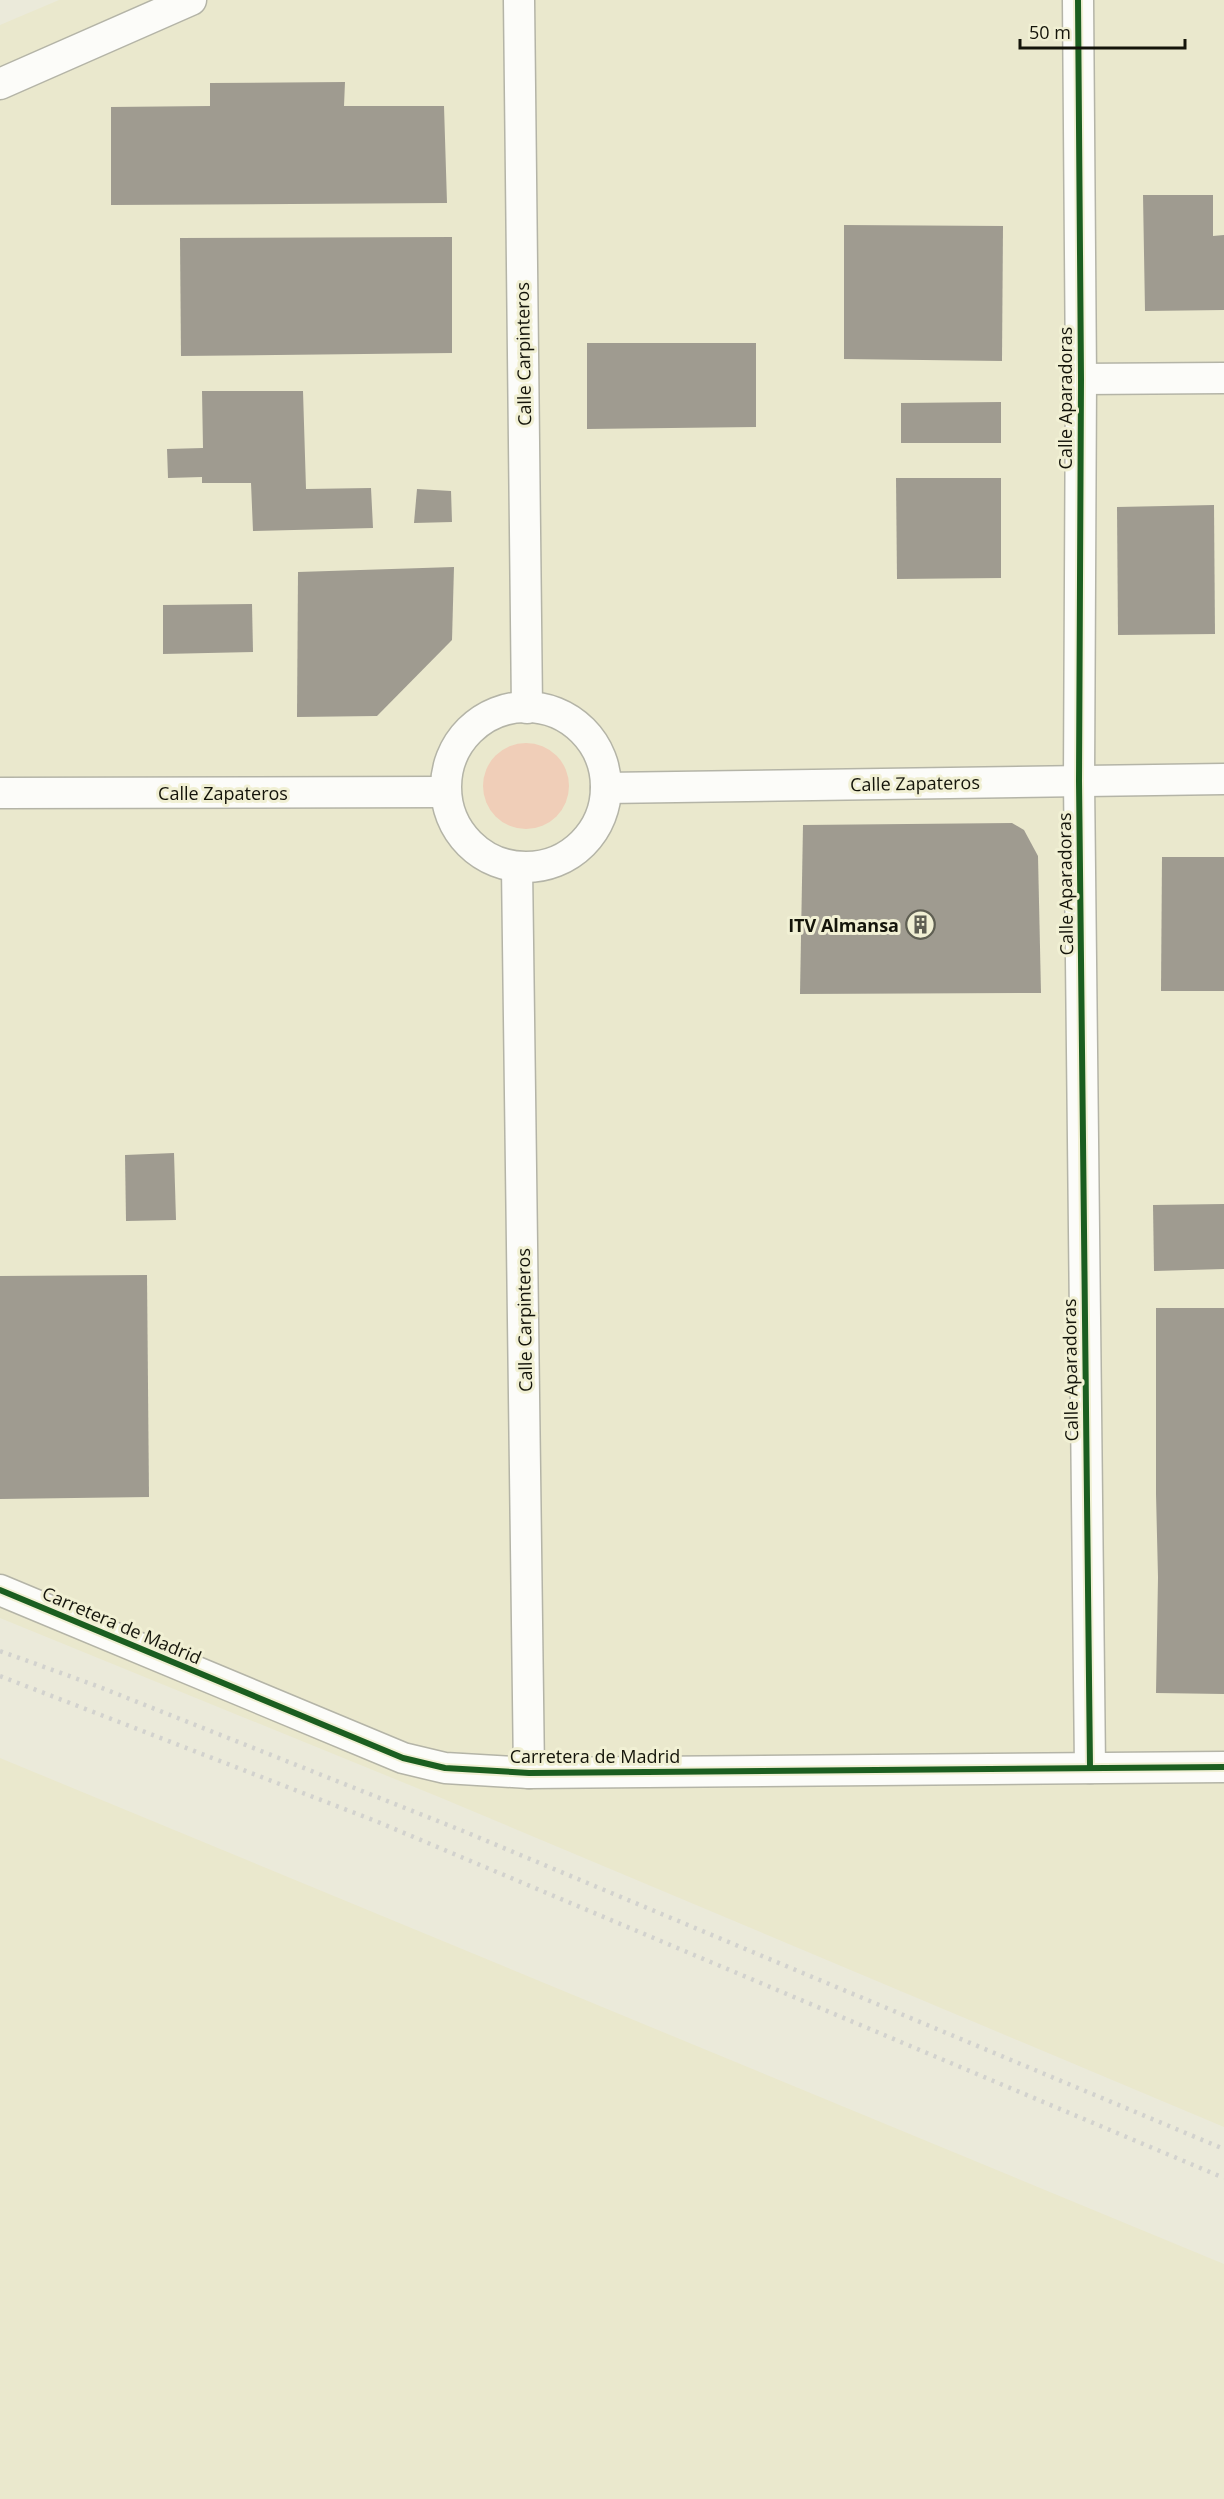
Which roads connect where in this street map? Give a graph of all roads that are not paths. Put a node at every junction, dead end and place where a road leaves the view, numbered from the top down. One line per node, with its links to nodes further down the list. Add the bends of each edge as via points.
1 (191, 0): 4 (street)
2 (519, 0): 7 (street, Calle Carpinteros)
3 (1078, 0): 6 (street, Calle Aparadoras)
4 (0, 84)
5 (1224, 378): 6 (street)
6 (1081, 379): 9 (street, Calle Aparadoras)
7 (527, 708): 10 (street, via 555,712 576,724 592,742 603,764); 11 (street, via 504,710 480,722 460,740 448,765)
8 (1224, 779): 9 (street, Calle Zapateros)
9 (1079, 781): 10 (street, Calle Zapateros); 16 (street, Calle Aparadoras)
10 (606, 788): 13 (street, via 601,814 588,837 569,855 544,865)
11 (445, 792): 12 (street, Calle Zapateros); 13 (street, via 460,834 495,861)
12 (0, 794)
13 (518, 867): 17 (street, Calle Carpinteros)
14 (0, 1590): 17 (street, Carretera de Madrid, via 403,1758 445,1768)
15 (1224, 1767): 16 (street, Carretera de Madrid)
16 (1090, 1768): 17 (street, Carretera de Madrid)
17 (529, 1773)

